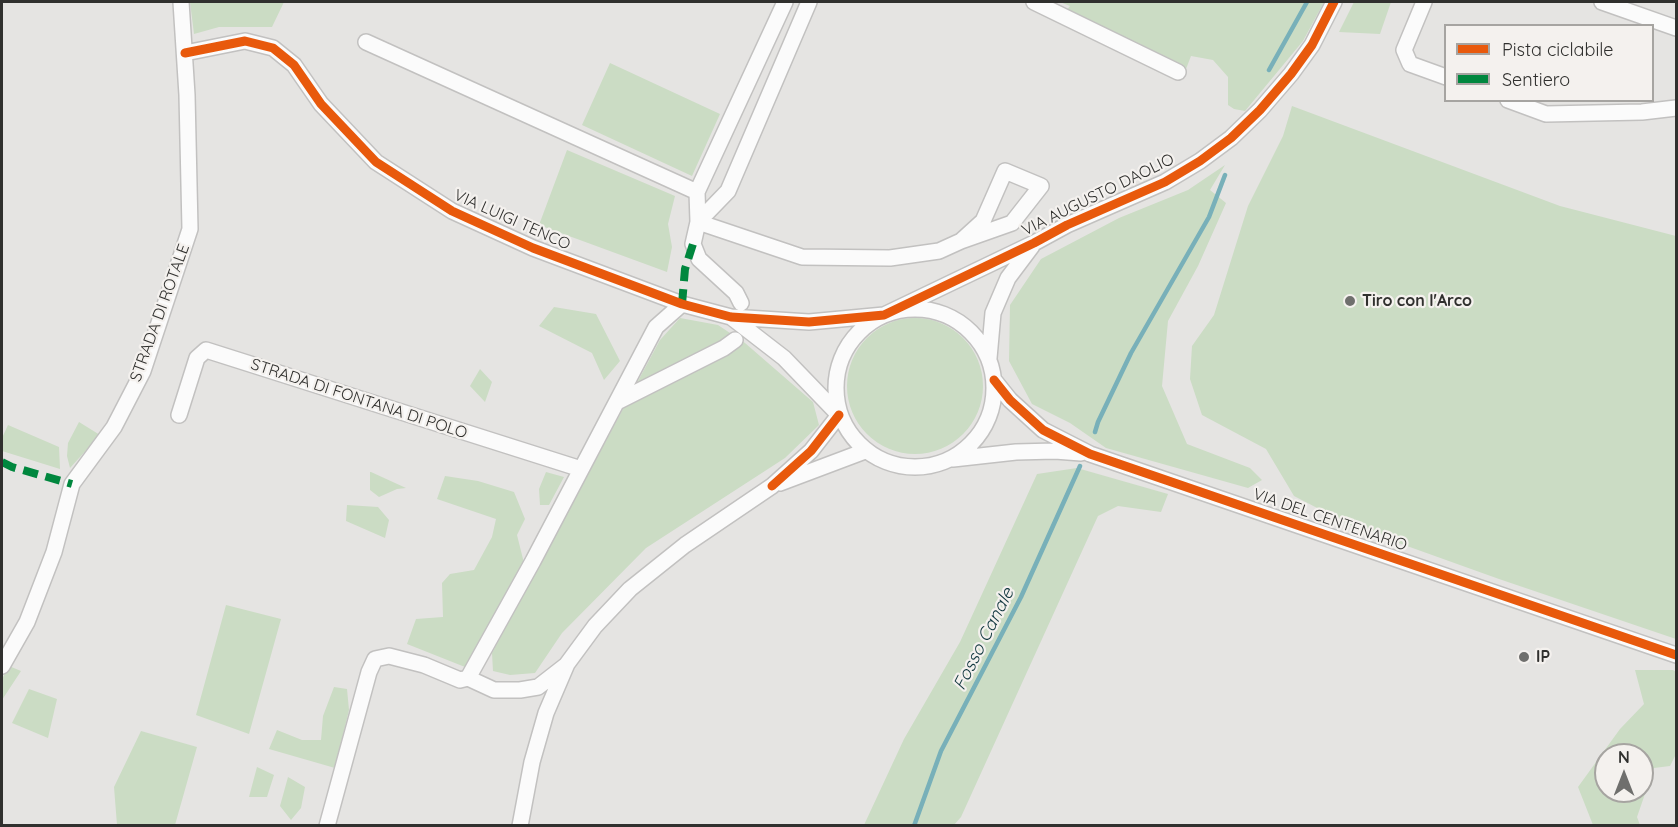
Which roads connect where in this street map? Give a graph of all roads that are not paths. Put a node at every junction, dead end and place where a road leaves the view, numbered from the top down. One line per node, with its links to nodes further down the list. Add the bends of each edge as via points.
1 (182, 2): 10 (street, STRADA DI ROTALE)
2 (785, 2): 15 (street)
3 (808, 2): 16 (street, via 728,191)
4 (1034, 2): 11 (street)
5 (1334, 2): 18 (street, VIA AUGUSTO DAOLIO, via 1312,45 1291,74 1231,138 1165,182)
6 (1424, 2): 12 (street, via 1404,50 1410,64)
7 (1602, 2): 8 (street)
8 (1677, 28)
9 (366, 42): 15 (street)
10 (185, 53): 20 (street, VIA LUIGI TENCO, via 245,41 273,48 294,65 321,104 376,162 452,211 533,249); 36 (street, STRADA DI ROTALE, via 190,229 143,371 114,427 72,484 54,552 27,622)
11 (1178, 72)
12 (1444, 76)
13 (1513, 102): 14 (street, via 1546,114)
14 (1677, 108)
15 (697, 192): 16 (street)
16 (698, 222): 17 (street, via 802,257 890,258 939,251); 19 (street, via 693,244 699,259 736,293)
17 (962, 241): 17 (street, via 983,220 1005,171 1041,186 1012,223)
18 (1034, 243): 21 (street, VIA AUGUSTO DAOLIO); 24 (street, VIA AUGUSTO DAOLIO, via 1008,278 993,313)
19 (741, 303)
20 (682, 304): 22 (street, VIA LUIGI TENCO); 26 (street, via 656,327)
21 (884, 315): 22 (street, VIA LUIGI TENCO, via 809,322); 24 (street, via 908,309 933,311 957,320 976,337); 28 (street, via 863,327 847,345 837,367)
22 (731, 317): 28 (street, VIA LUIGI TENCO, via 784,358)
23 (735, 340): 26 (street)
24 (989, 358): 25 (street)
25 (994, 380): 30 (street, VIA DEL CENTENARIO, via 1043,430); 31 (street, via 993,404 985,426 970,446)
26 (617, 402): 32 (street)
27 (178, 415): 32 (street, STRADA DI FONTANA DI POLO, via 197,358 206,350)
28 (839, 415): 29 (street); 33 (street, via 811,450)
29 (865, 451): 31 (street, via 885,463 907,468); 33 (street)
30 (1090, 454): 31 (street, VIA DEL CENTENARIO, via 1055,450); 34 (street, VIA DEL CENTENARIO)
31 (951, 460)
32 (581, 469): 37 (street)
33 (772, 486): 35 (street, via 685,545 630,589 595,626)
34 (1677, 655)
35 (567, 664): 37 (street, via 538,687 520,690 494,690); 39 (street, via 546,713)
36 (2, 666)
37 (468, 678): 38 (street, via 460,680 389,656 375,658)
38 (327, 825)
39 (520, 825)

